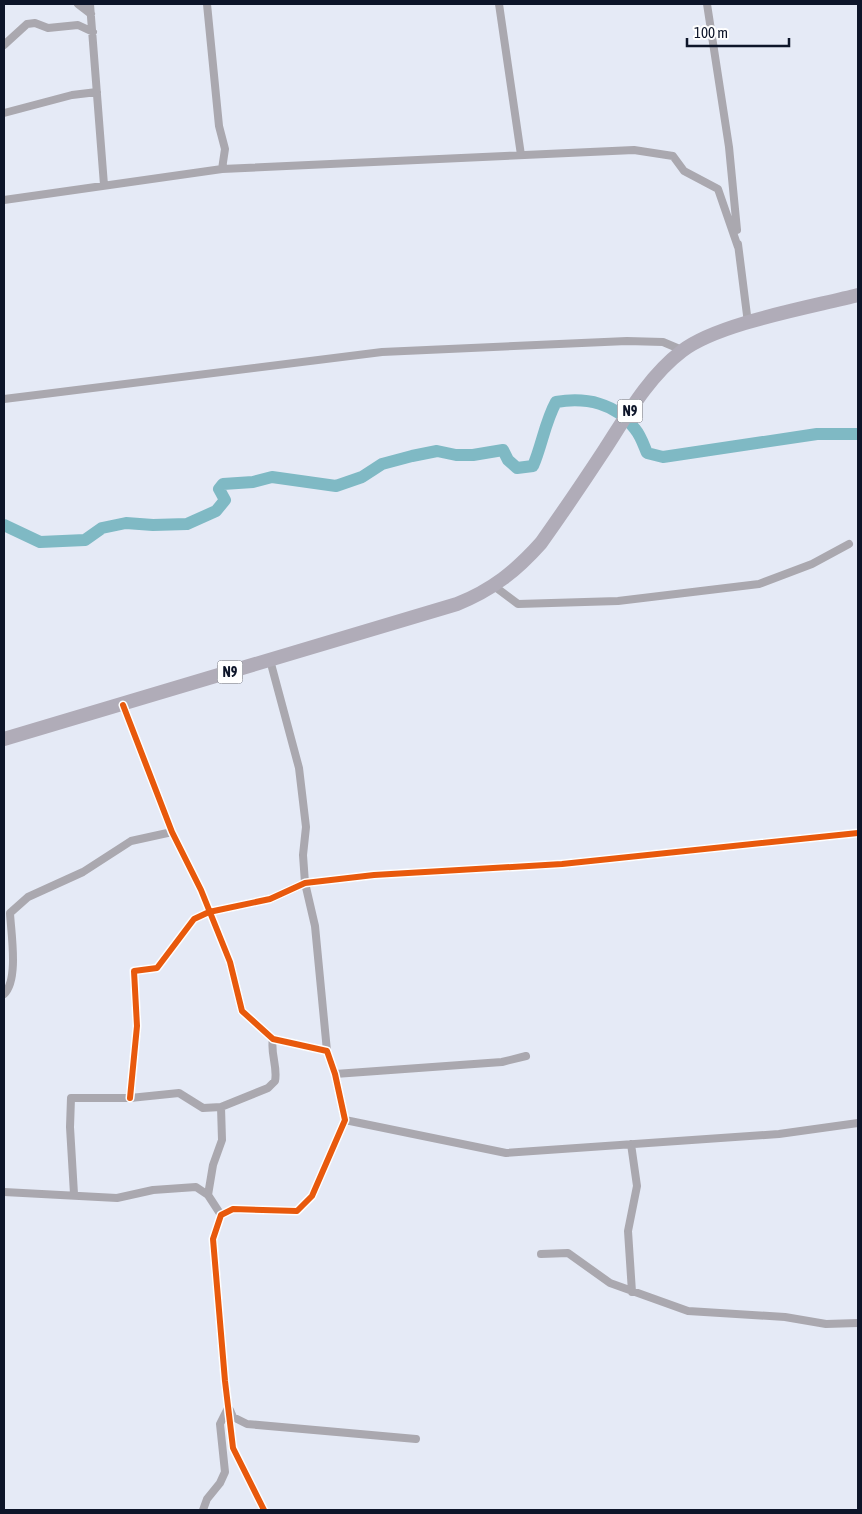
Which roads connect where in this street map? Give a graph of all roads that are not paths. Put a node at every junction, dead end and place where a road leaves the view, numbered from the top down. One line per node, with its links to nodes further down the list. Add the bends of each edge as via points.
1 (78, 4): 6 (street)
2 (90, 4): 6 (street)
3 (207, 4): 12 (street, via 219,126 225,149)
4 (499, 4): 11 (street)
5 (707, 4): 15 (street, via 729,147)
6 (91, 14): 7 (street)
7 (92, 32): 8 (street, via 78,25 48,28 27,24); 9 (street)
8 (4, 45)
9 (97, 92): 10 (street, via 72,95); 13 (street)
10 (4, 113)
11 (521, 155): 12 (street); 15 (street, via 634,150 674,156 684,172 718,190)
12 (222, 170): 13 (street)
13 (104, 185): 14 (street)
14 (4, 200)
15 (738, 247): 17 (street)
16 (858, 295): 17 (highway, N9)
17 (748, 323): 18 (highway, N9, via 713,334)
18 (682, 350): 19 (street, via 663,342 627,342 382,352); 21 (highway, N9, via 657,373 541,543 522,565)
19 (4, 399)
20 (849, 544): 21 (street, via 812,564 758,584 618,601 518,604)
21 (494, 586): 22 (highway, N9, via 457,604)
22 (270, 660): 23 (highway, N9); 27 (street, via 299,768 306,827 303,855)
23 (123, 705): 24 (highway, N9); 25 (street)
24 (4, 739)
25 (172, 832): 28 (street); 29 (street, via 131,841 83,872 28,897 10,913 13,975)
26 (858, 833): 27 (street, via 582,862 374,875)
27 (306, 883): 28 (street, via 270,899); 31 (street, via 315,926)
28 (209, 912): 30 (street, via 230,962 242,1011); 34 (street, via 194,919 158,968 134,971 137,1026)
29 (4, 994)
30 (273, 1039): 31 (street); 35 (street, via 275,1081 268,1088)
31 (328, 1051): 33 (street)
32 (526, 1056): 33 (street, via 502,1062)
33 (335, 1074): 36 (street)
34 (130, 1098): 35 (street, via 179,1093 203,1108); 40 (street, via 71,1098)
35 (221, 1107): 41 (street, via 222,1140 213,1165)
36 (345, 1120): 38 (street, via 506,1153); 42 (street, via 312,1196 297,1211 233,1208)
37 (858, 1123): 38 (street, via 779,1134)
38 (630, 1144): 44 (street, via 637,1186 628,1231)
39 (4, 1192): 40 (street)
40 (74, 1194): 41 (street, via 117,1198 153,1190 196,1187)
41 (208, 1195): 42 (street)
42 (220, 1215): 46 (street, via 213,1239)
43 (541, 1254): 44 (street, via 568,1254 610,1283)
44 (632, 1292): 45 (street, via 688,1311 785,1317 826,1324)
45 (858, 1322)
46 (228, 1405): 47 (street, via 233,1417 247,1424); 48 (street, via 220,1424 225,1472 207,1499); 49 (street, via 233,1448)
47 (416, 1439)
48 (204, 1510)
49 (264, 1510)

